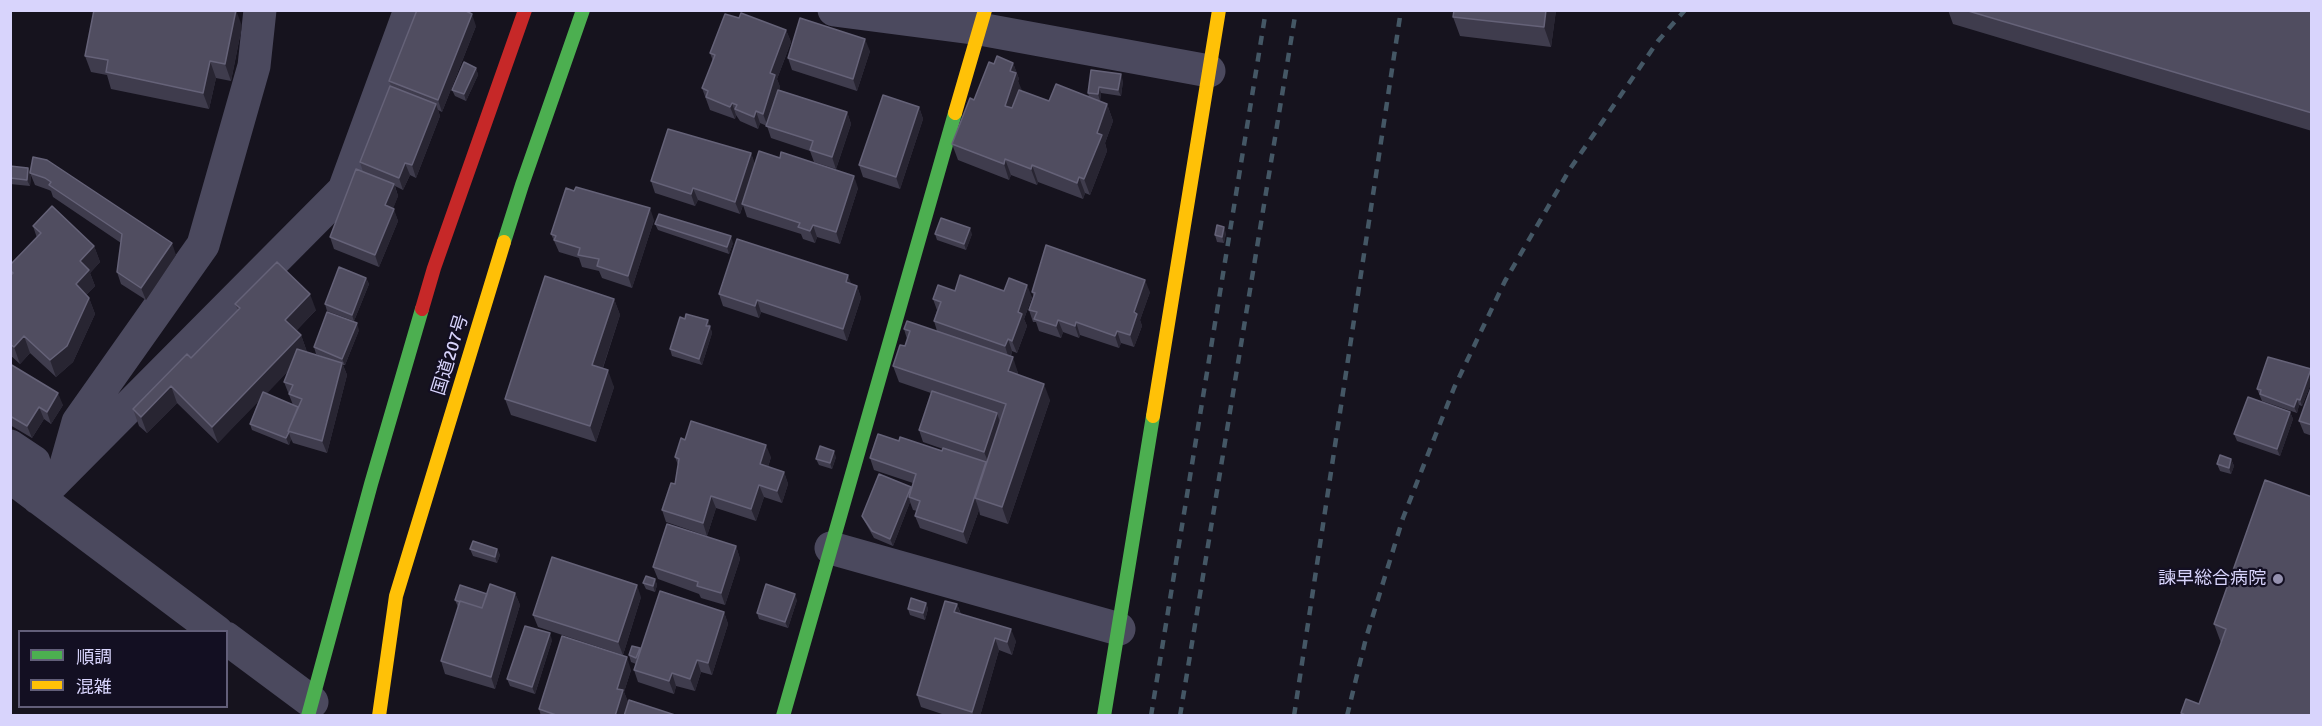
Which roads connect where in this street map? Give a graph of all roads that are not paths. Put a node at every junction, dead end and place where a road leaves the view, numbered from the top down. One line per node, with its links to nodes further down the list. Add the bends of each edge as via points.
1 (260, 10): 10 (street, via 254,66 203,245 78,422)
2 (410, 10): 10 (street, via 344,189)
3 (525, 10): 16 (street, via 434,268)
4 (583, 10): 17 (street, 国道207号, via 522,185 396,596)
5 (834, 10): 7 (street)
6 (1219, 10): 8 (street)
7 (982, 20): 8 (street); 12 (street)
8 (1209, 71): 13 (street)
9 (10, 446): 11 (street, via 34,462)
10 (63, 473): 11 (street)
11 (23, 487): 14 (street)
12 (831, 548): 13 (street); 18 (street)
13 (1119, 629): 19 (street)
14 (214, 630)
15 (228, 641): 16 (street)
16 (316, 711)
17 (379, 716)
18 (783, 716)
19 (1104, 716)

